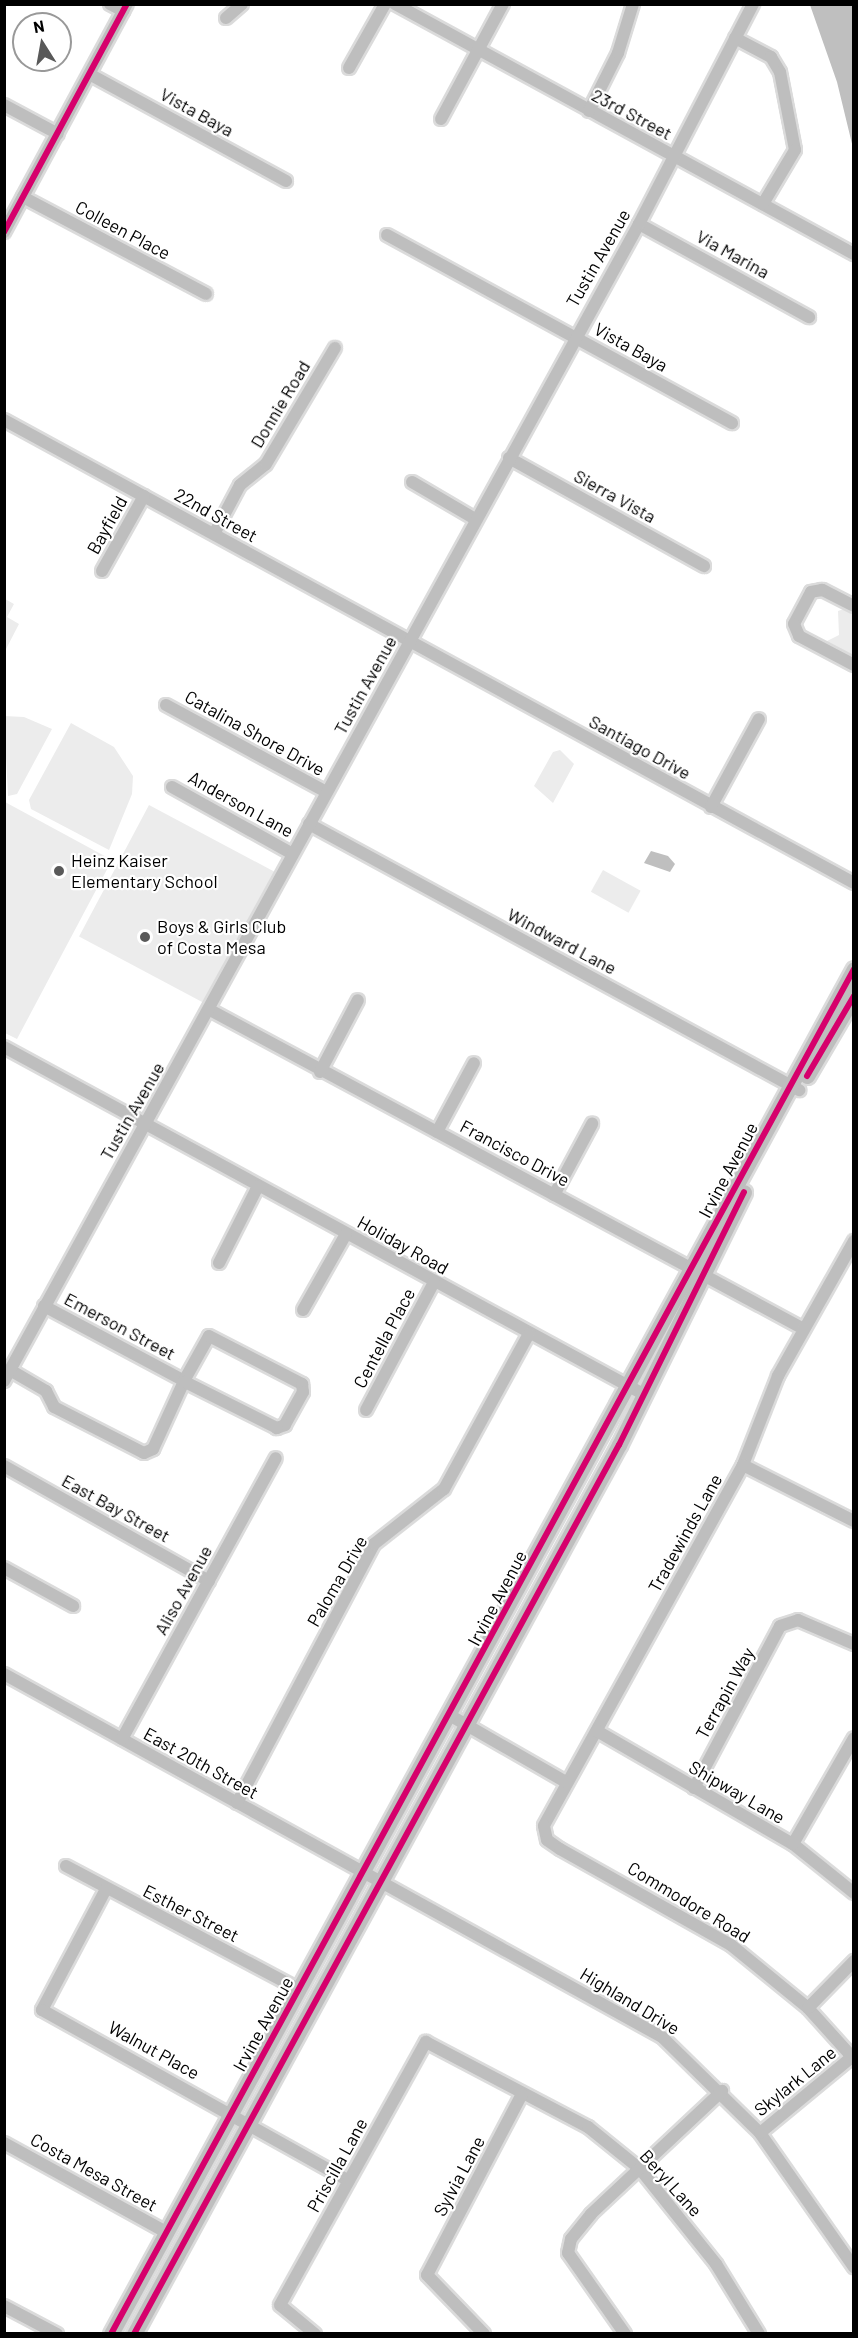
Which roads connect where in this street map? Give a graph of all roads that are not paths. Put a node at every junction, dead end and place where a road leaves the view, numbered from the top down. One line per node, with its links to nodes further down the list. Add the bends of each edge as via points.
1 (110, 4): 8 (street)
2 (242, 4): 9 (street)
3 (385, 4): 12 (street)
4 (395, 4): 11 (street, 23rd Street)
5 (503, 4): 11 (street)
6 (633, 4): 15 (street, via 618,53)
7 (753, 4): 10 (street, Tustin Avenue)
8 (125, 8): 13 (street)
9 (226, 18)
10 (735, 38): 18 (street, Tustin Avenue); 21 (street, via 771,57 780,72 795,150)
11 (478, 49): 15 (street, 23rd Street); 16 (street)
12 (349, 68)
13 (91, 75): 17 (street); 19 (street, Vista Baya)
14 (4, 105): 17 (street)
15 (589, 111): 18 (street, 23rd Street)
16 (441, 119)
17 (58, 134): 20 (street)
18 (675, 157): 21 (street, 23rd Street); 22 (street, Tustin Avenue)
19 (286, 181)
20 (23, 197): 23 (street); 26 (street, Colleen Place)
21 (763, 204): 25 (street, 23rd Street)
22 (639, 224): 27 (street, Via Marina); 28 (street, Tustin Avenue)
23 (4, 232)
24 (387, 235): 28 (street, Vista Baya)
25 (854, 254)
26 (206, 294)
27 (809, 317)
28 (574, 337): 31 (street, Vista Baya); 32 (street, Tustin Avenue)
29 (335, 348): 36 (street, Donnie Road, via 266,464 240,485)
30 (4, 420): 34 (street, 22nd Street)
31 (732, 423)
32 (509, 458): 35 (street, Tustin Avenue); 37 (street, Sierra Vista)
33 (412, 482): 35 (street)
34 (144, 496): 36 (street, 22nd Street); 38 (street, Bayfield)
35 (475, 519): 40 (street, Tustin Avenue)
36 (214, 534): 40 (street, 22nd Street)
37 (704, 566)
38 (102, 571)
39 (854, 606): 41 (street, via 822,590 811,592 794,624 799,636)
40 (409, 641): 45 (street, Tustin Avenue); 46 (street, Santiago Drive)
41 (854, 665)
42 (166, 705): 45 (street, Catalina Shore Drive)
43 (759, 719): 46 (street)
44 (172, 787): 48 (street, Anderson Lane)
45 (326, 792): 47 (street, Tustin Avenue)
46 (711, 807): 49 (street, Santiago Drive)
47 (309, 824): 48 (street, Tustin Avenue); 57 (street, Windward Lane)
48 (293, 854): 53 (street, Tustin Avenue)
49 (854, 883)
50 (854, 969): 57 (main road, Irvine Avenue)
51 (854, 996): 57 (main road, Irvine Avenue)
52 (358, 1000): 56 (street)
53 (210, 1010): 56 (street, Francisco Drive); 58 (street, Tustin Avenue)
54 (4, 1047): 58 (street, Holiday Road)
55 (474, 1063): 60 (street)
56 (320, 1072): 60 (street, Francisco Drive)
57 (795, 1088): 66 (main road, Irvine Avenue)
58 (144, 1124): 61 (street, Holiday Road); 68 (street, Tustin Avenue)
59 (592, 1124): 62 (street)
60 (437, 1132): 62 (street, Francisco Drive)
61 (258, 1186): 63 (street, Holiday Road); 65 (street)
62 (554, 1195): 66 (street, Francisco Drive)
63 (345, 1234): 67 (street, Holiday Road); 69 (street)
64 (854, 1241): 70 (street, Tradewinds Lane)
65 (219, 1263)
66 (697, 1270): 70 (street, Francisco Drive); 74 (main road, Irvine Avenue); 75 (main road, Irvine Avenue)
67 (434, 1282): 71 (street, Holiday Road); 76 (street, Centella Place)
68 (44, 1306): 72 (street, Tustin Avenue); 73 (street, Emerson Street)
69 (303, 1310)
70 (804, 1329): 78 (street, Tradewinds Lane, via 778,1376)
71 (529, 1334): 74 (street, Holiday Road); 93 (street, Paloma Drive, via 444,1489 374,1545)
72 (7, 1376): 73 (street, via 46,1391 54,1407 144,1454 153,1449)
73 (182, 1380): 73 (street, Emerson Street, via 277,1428 285,1425 303,1392 302,1384 213,1336)
74 (628, 1386): 75 (street, Holiday Road); 86 (main road, Irvine Avenue)
75 (645, 1395): 87 (main road, Irvine Avenue)
76 (366, 1410)
77 (276, 1458): 82 (street, Aliso Avenue)
78 (743, 1465): 80 (street); 88 (street, Tradewinds Lane)
79 (4, 1466): 82 (street, East Bay Street)
80 (852, 1517)
81 (4, 1568): 83 (street)
82 (209, 1581): 90 (street, Aliso Avenue)
83 (73, 1606)
84 (854, 1644): 92 (street, Terrapin Way, via 790,1619 776,1633)
85 (4, 1674): 90 (street, East 20th Street)
86 (451, 1716): 87 (street); 97 (main road, Irvine Avenue)
87 (467, 1727): 91 (street); 98 (main road, Irvine Avenue)
88 (597, 1731): 91 (street, Tradewinds Lane); 92 (street, Shipway Lane)
89 (854, 1738): 95 (street)
90 (122, 1739): 93 (street, East 20th Street)
91 (566, 1782): 94 (street, Tradewinds Lane, via 544,1826)
92 (694, 1788): 95 (street, Shipway Lane)
93 (237, 1803): 97 (street, East 20th Street)
94 (547, 1840): 103 (street, Commodore Road, via 731,1945)
95 (793, 1844): 100 (street, Shipway Lane)
96 (66, 1866): 99 (street, Esther Street)
97 (362, 1874): 98 (street, East 20th Street); 102 (main road, Irvine Avenue)
98 (381, 1883): 106 (street, Highland Drive, via 662,2037); 109 (main road, Irvine Avenue)
99 (106, 1889): 102 (street, Esther Street); 108 (street, Walnut Place, via 42,2010)
100 (854, 1893)
101 (854, 1961): 103 (street)
102 (300, 1990): 108 (main road, Irvine Avenue)
103 (808, 2008): 105 (street, Commodore Road)
104 (426, 2042): 107 (street, Beryl Lane); 113 (street, Priscilla Lane)
105 (853, 2058): 110 (street, Skylark Lane)
106 (722, 2091): 110 (street, Highland Drive); 112 (street)
107 (522, 2094): 112 (street, Beryl Lane, via 588,2127); 121 (street, Sylvia Lane, via 427,2275)
108 (231, 2112): 109 (street, Walnut Place); 114 (main road, Irvine Avenue)
109 (248, 2122): 113 (street, Walnut Place); 119 (main road, Irvine Avenue)
110 (760, 2133): 115 (street, Highland Drive)
111 (4, 2143): 114 (street, Costa Mesa Street)
112 (640, 2169): 122 (street, via 591,2214 571,2239 568,2253); 123 (street, Beryl Lane, via 716,2264)
113 (349, 2181): 120 (street, Priscilla Lane, via 280,2306)
114 (166, 2232): 118 (main road, Irvine Avenue)
115 (854, 2267)
116 (4, 2306): 117 (street)
117 (57, 2334)
118 (111, 2334)
119 (134, 2334)
120 (315, 2334)
121 (484, 2334)
122 (624, 2334)
123 (759, 2334)

